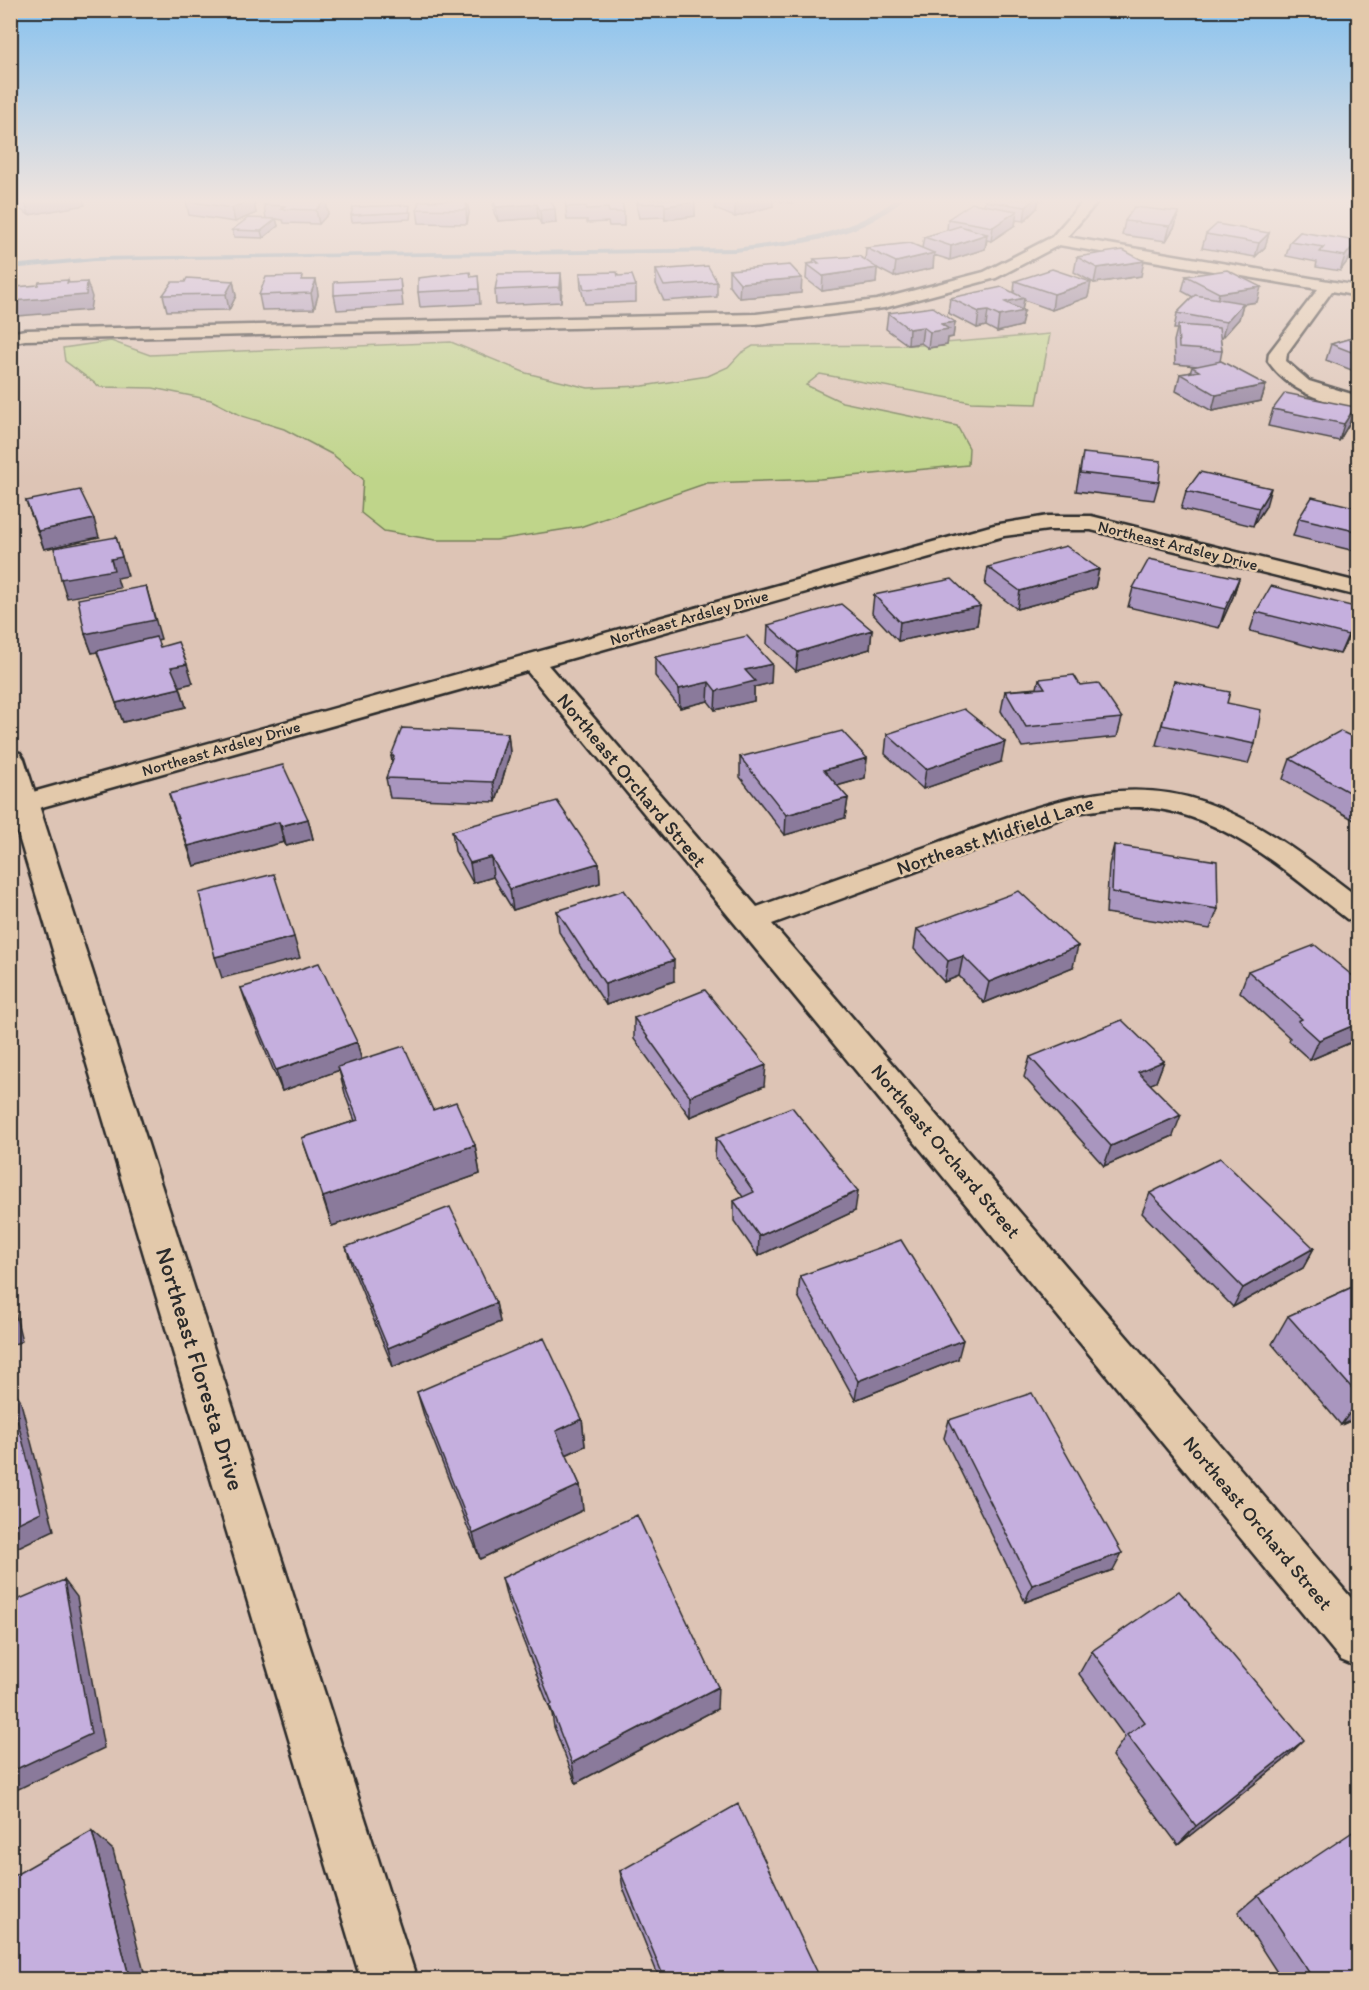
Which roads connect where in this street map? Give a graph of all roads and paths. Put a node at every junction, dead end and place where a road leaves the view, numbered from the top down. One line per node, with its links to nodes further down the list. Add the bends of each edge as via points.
1 (927, 292): 3 (street, via 889,302 756,319)
2 (1324, 292): 4 (street, via 1278,353 1277,362 1299,384)
3 (10, 338)
4 (1359, 402)
5 (1359, 589): 6 (street, Northeast Ardsley Drive, via 1091,523 1048,523 1002,530)
6 (532, 661): 8 (street, Northeast Ardsley Drive); 10 (street, Northeast Orchard Street)
7 (10, 759): 8 (street, Northeast Floresta Drive)
8 (25, 802): 12 (street, Northeast Floresta Drive)
9 (1359, 912): 10 (street, Northeast Midfield Lane, via 1247,830 1222,817 1184,803 1128,797 1099,798 1071,805)
10 (751, 920): 11 (street, Northeast Orchard Street)
11 (1359, 1642)
12 (388, 1980)

